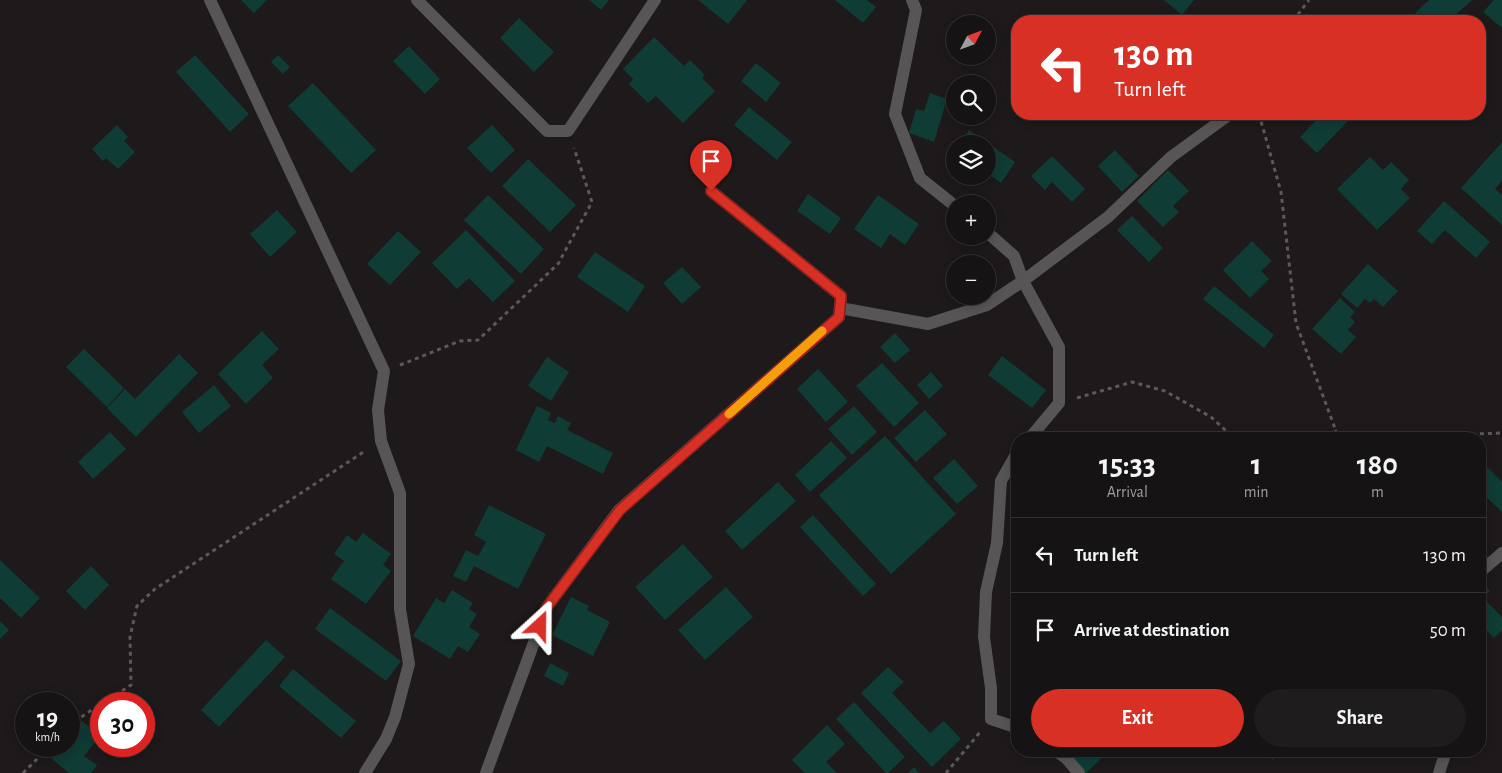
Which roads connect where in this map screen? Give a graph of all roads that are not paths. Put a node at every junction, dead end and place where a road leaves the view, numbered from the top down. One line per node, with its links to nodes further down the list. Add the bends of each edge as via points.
1 (210, 0): 18 (street, via 384,371 378,410 380,441 400,493 400,609 409,664 396,718)
2 (417, 0): 3 (street, via 547,131 568,131)
3 (655, 0)
4 (912, 0): 7 (street, via 916,10 895,114 920,178)
5 (1222, 120): 9 (street, via 1171,156 1108,218)
6 (711, 191): 10 (street, via 841,296)
7 (946, 199)
8 (996, 240): 9 (street, via 1014,256)
9 (1023, 281): 10 (street, via 987,305 928,324); 11 (street, via 1058,347 1059,403)
10 (840, 308): 19 (street, via 839,317 614,518 547,607)
11 (1035, 432)
12 (1011, 464): 15 (street, via 1002,481 997,543 986,592 984,637 991,688 991,719)
13 (1502, 553): 14 (street)
14 (1486, 567)
15 (1011, 726)
16 (1065, 757): 20 (street)
17 (1444, 757): 21 (street)
18 (365, 773)
19 (486, 773)
20 (1079, 773)
21 (1440, 773)

